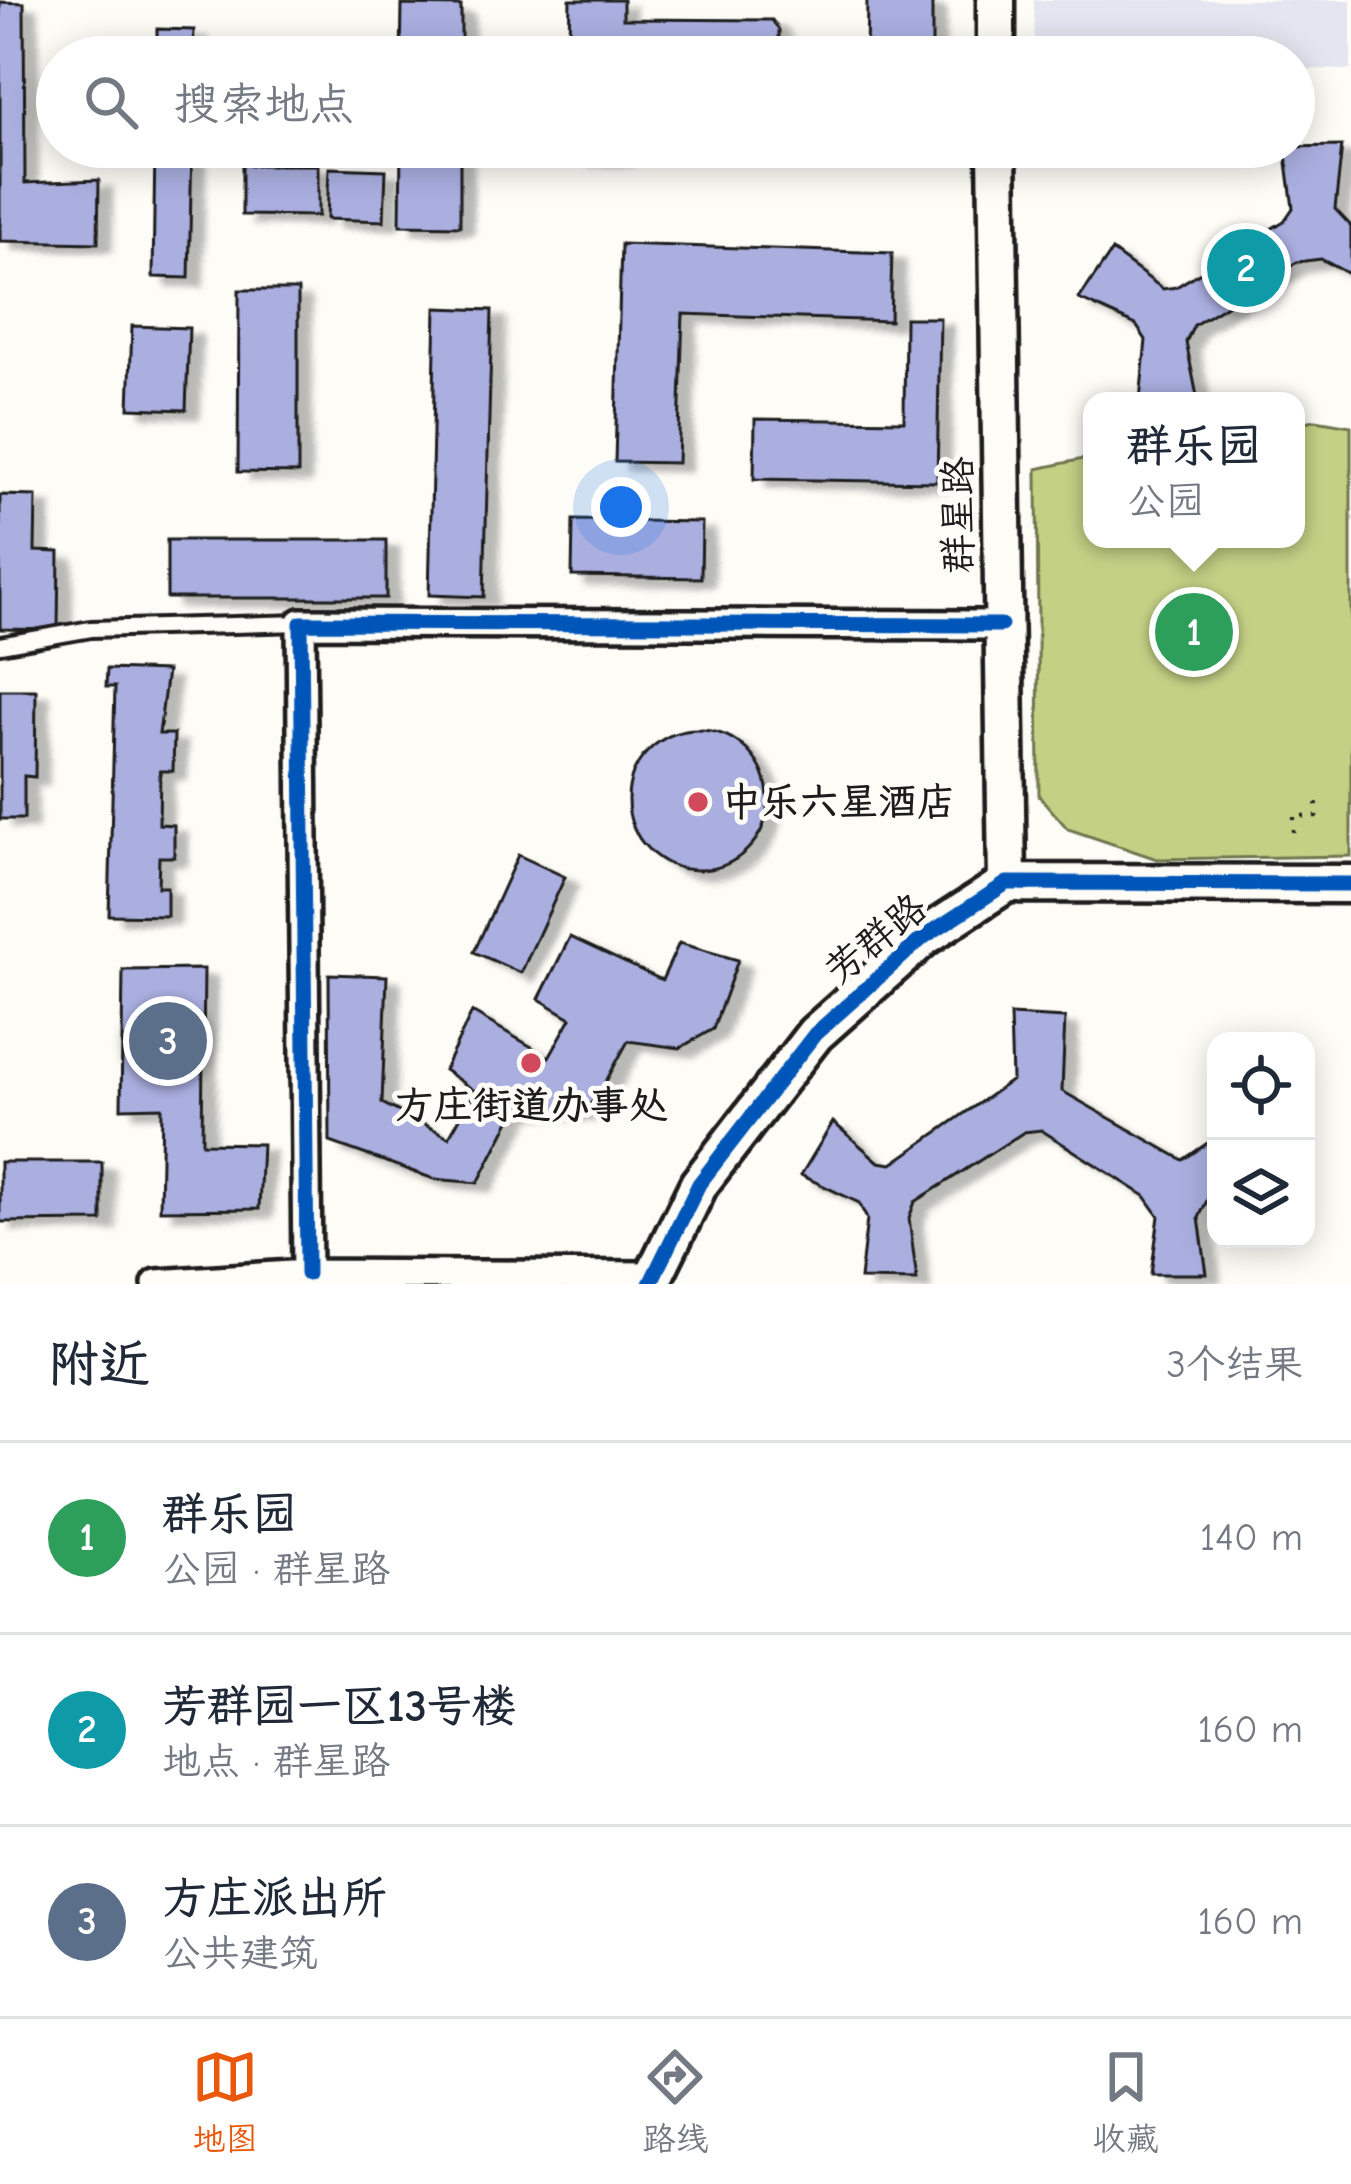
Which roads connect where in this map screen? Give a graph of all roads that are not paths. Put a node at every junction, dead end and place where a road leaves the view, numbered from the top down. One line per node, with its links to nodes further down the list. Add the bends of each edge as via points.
1 (996, 0): 2 (street)
2 (996, 36)
3 (997, 168): 5 (street, 群星路)
4 (301, 623): 5 (street); 6 (lane, via 91,628); 9 (street)
5 (1001, 625): 7 (street, 群星路)
6 (0, 645)
7 (1007, 883): 8 (street); 10 (street, 芳群路, via 924,937 815,1034 699,1184)
8 (1351, 884)
9 (307, 1274): 10 (street); 11 (street)
10 (651, 1280)
11 (157, 1284)

